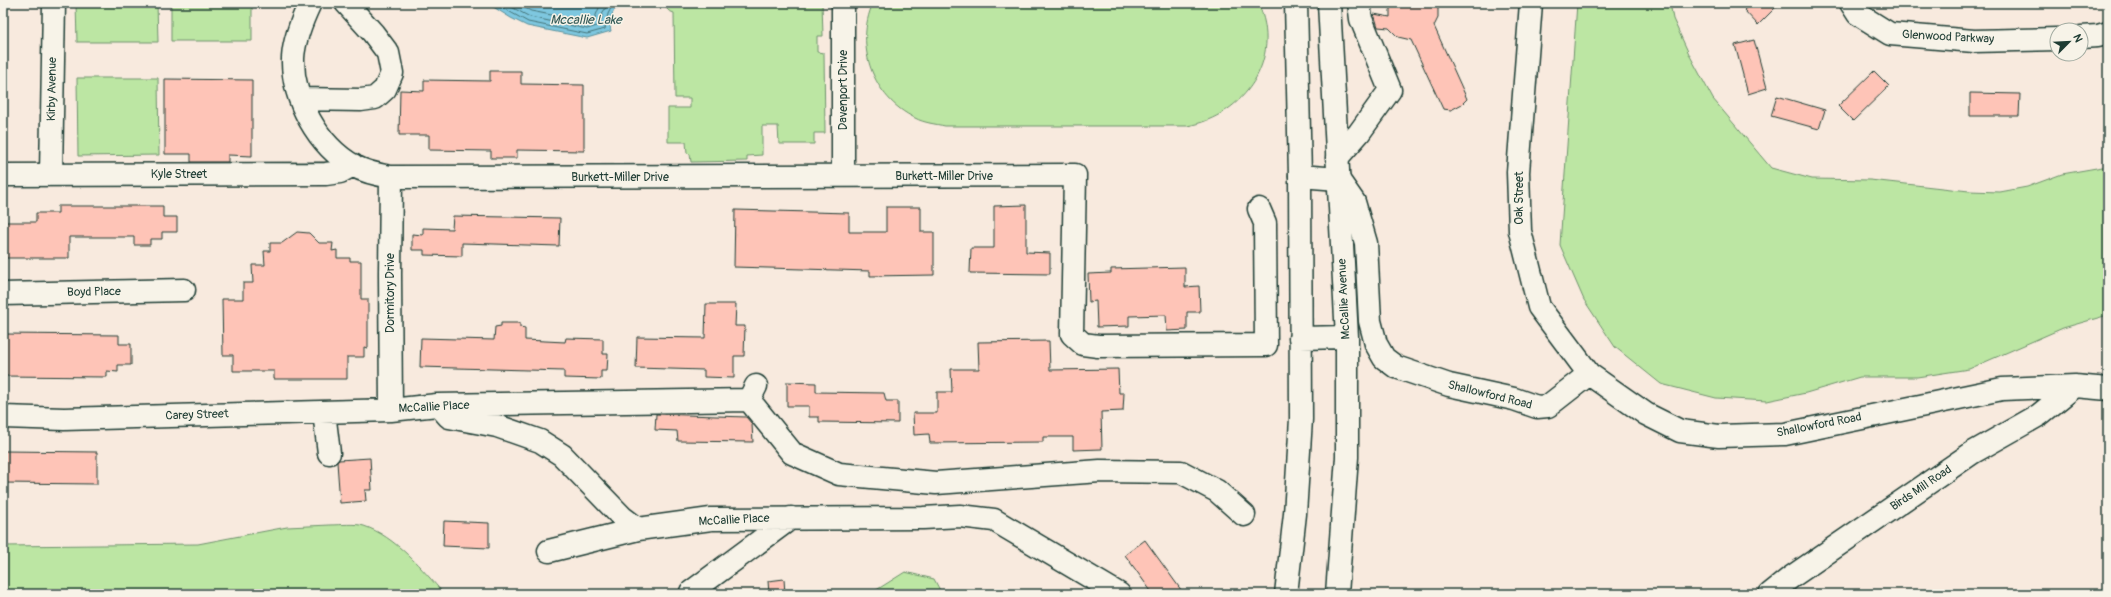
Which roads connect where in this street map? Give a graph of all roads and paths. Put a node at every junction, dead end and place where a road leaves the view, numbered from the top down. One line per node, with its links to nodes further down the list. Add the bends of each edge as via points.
1 (54, 3): 16 (street, Kirby Avenue)
2 (310, 3): 13 (street, Burkett-Miller Drive, via 296,38 293,58)
3 (346, 3): 13 (street, via 388,53 392,73 385,89 375,98 361,100)
4 (843, 3): 18 (street, Davenport Drive)
5 (1294, 3): 19 (street)
6 (1329, 3): 15 (street, McCallie Avenue)
7 (1359, 3): 15 (street, via 1361,19 1390,90 1359,133)
8 (1531, 3): 26 (street, Oak Street, via 1518,172 1520,231 1539,307)
9 (1850, 3): 12 (street, Glenwood Parkway, via 1858,14 1890,34 1974,41)
10 (2108, 33): 11 (street)
11 (2089, 37)
12 (2049, 39)
13 (300, 99): 14 (street, Burkett-Miller Drive, via 322,138)
14 (353, 165): 16 (street, Kyle Street, via 340,172 326,174); 20 (street, Burkett-Miller Drive, via 374,174)
15 (1338, 169): 19 (street); 24 (street, McCallie Avenue); 26 (street, Shallowford Road, via 1354,202 1366,243 1370,321 1376,344 1384,358 1396,367 1449,385 1514,399 1537,407 1548,406)
16 (51, 174): 17 (street, Kyle Street)
17 (3, 175)
18 (843, 176): 20 (street, Burkett-Miller Drive); 21 (street, Burkett-Miller Drive, via 1076,175 1072,334 1083,344 1098,346 1266,345 1265,223)
19 (1300, 176): 25 (street)
20 (392, 177): 30 (street, Dormitory Drive)
21 (1259, 209)
22 (184, 290): 23 (street, Boyd Place)
23 (3, 294)
24 (1347, 337): 25 (street); 43 (street, McCallie Avenue, via 1347,457)
25 (1300, 338): 42 (street, via 1301,420 1295,514)
26 (1590, 374): 27 (street, Shallowford Road, via 1646,414 1680,431 1719,436 1785,434 2002,389)
27 (2075, 386): 28 (street, Shallowford Road); 44 (street, Birds Mill Road, via 2040,416 1972,454)
28 (2108, 389)
29 (437, 405): 30 (street, McCallie Place); 34 (street, McCallie Place, via 753,393 792,453 839,474); 38 (street, via 449,417 497,426 540,441 562,455 622,517)
30 (391, 410): 31 (street, Carey Street)
31 (324, 412): 32 (street, Carey Street, via 64,419); 33 (street)
32 (3, 417)
33 (329, 453)
34 (936, 483): 35 (street, via 1100,471 1181,472 1217,491); 37 (street)
35 (1244, 515)
36 (791, 518): 37 (street, McCallie Place); 38 (street, McCallie Place, via 712,519); 40 (street)
37 (923, 518): 41 (street, McCallie Place, via 960,516 994,520)
38 (638, 529): 39 (street, McCallie Place)
39 (549, 550)
40 (690, 593)
41 (1120, 594)
42 (1286, 594)
43 (1337, 594)
44 (1770, 594)

